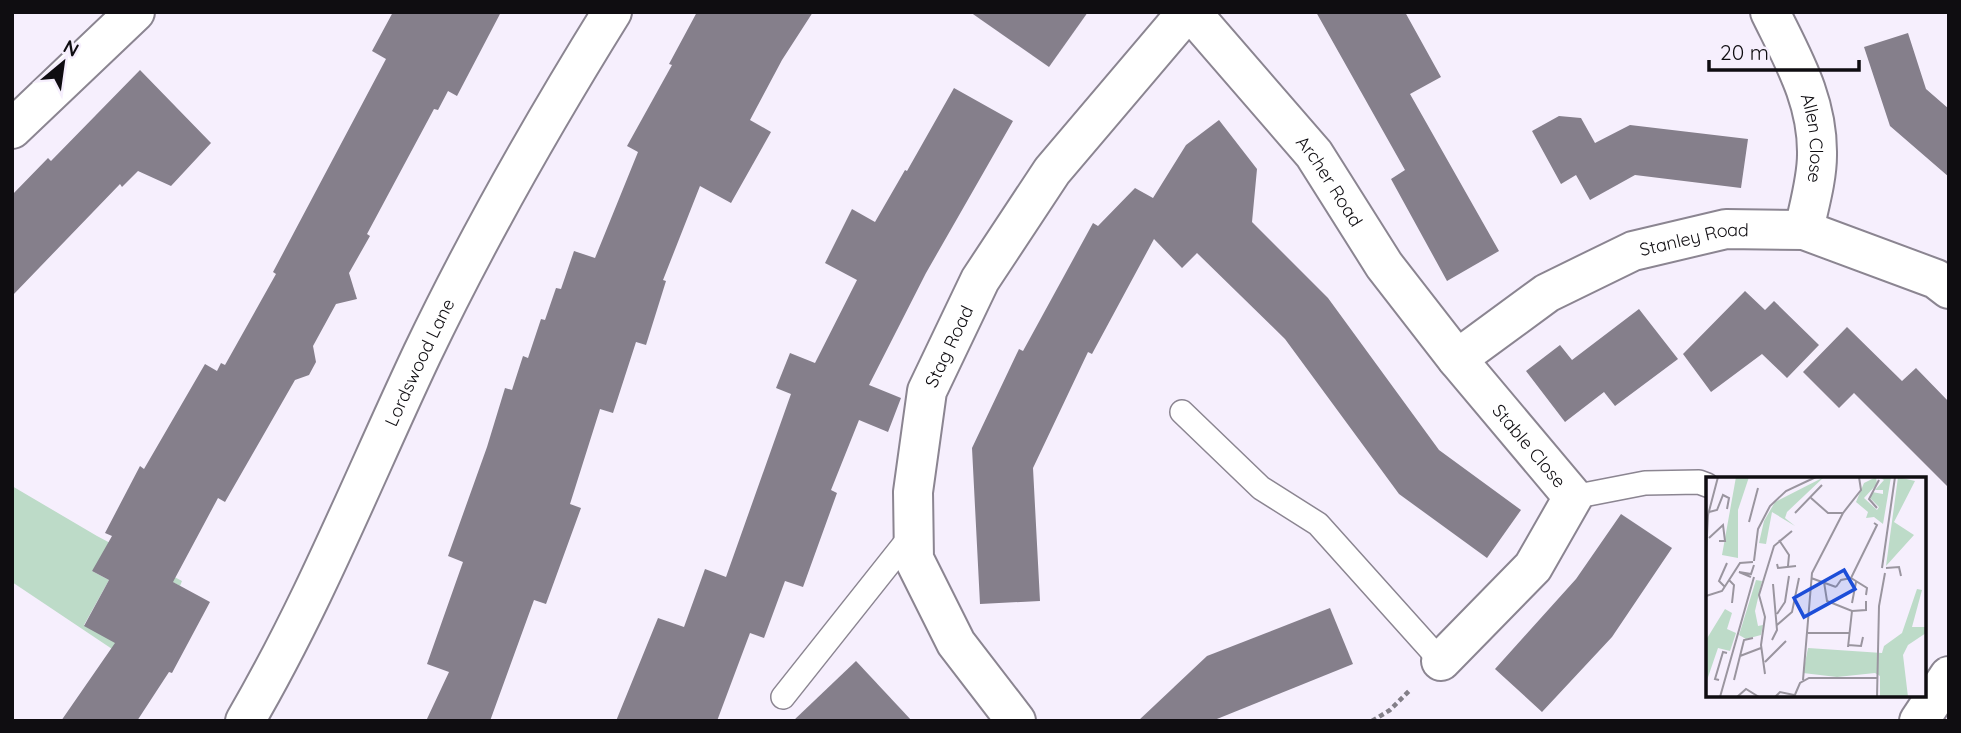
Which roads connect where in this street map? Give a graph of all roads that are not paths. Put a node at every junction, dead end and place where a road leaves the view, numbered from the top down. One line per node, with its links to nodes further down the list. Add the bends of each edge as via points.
1 (135, 12): 5 (street)
2 (612, 12): 16 (street, Lordswood Lane, via 442,314 306,609)
3 (1189, 12): 8 (street, Archer Road, via 1314,154 1384,265); 12 (street, Stag Road, via 1052,171 980,280 927,391 913,492)
4 (1770, 12): 6 (street, Allen Close, via 1814,108 1818,156)
5 (12, 129)
6 (1804, 230): 7 (street, Stanley Road, via 1936,279); 8 (street, Stanley Road, via 1726,229 1633,251 1547,293)
7 (1949, 289)
8 (1457, 359): 11 (street, Stable Close)
9 (1182, 412): 13 (lane, via 1261,488 1318,524)
10 (1706, 485): 11 (lane, via 1645,483)
11 (1573, 497): 13 (street, Stable Close, via 1533,567)
12 (914, 532): 15 (lane); 17 (street, Stag Road, via 914,559 956,643)
13 (1441, 661)
14 (1949, 676): 18 (street)
15 (782, 697)
16 (245, 721)
17 (1016, 721)
18 (1919, 721)

